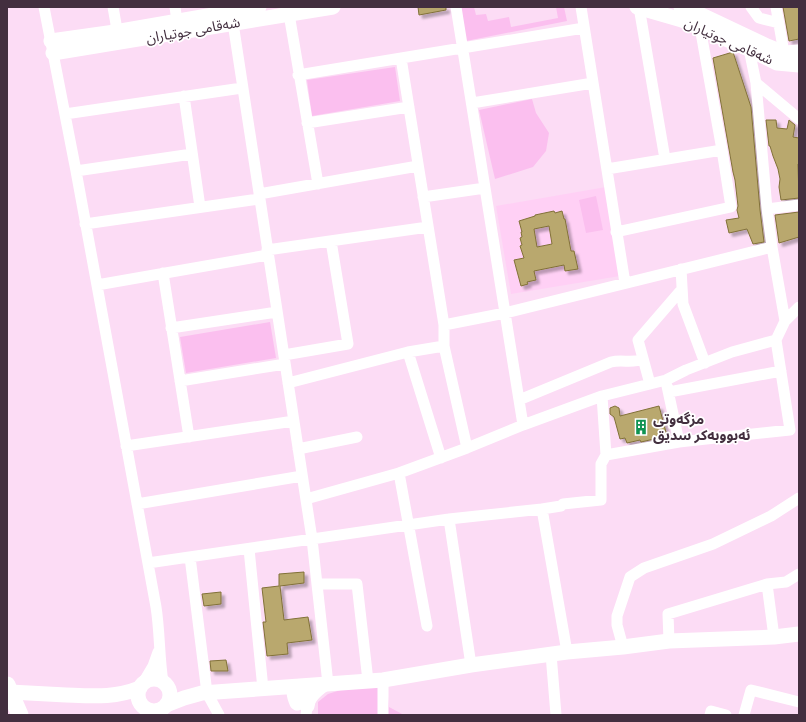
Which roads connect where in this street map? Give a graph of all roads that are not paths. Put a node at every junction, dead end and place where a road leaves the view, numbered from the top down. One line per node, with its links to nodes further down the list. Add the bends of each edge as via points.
1 (44, 7): 18 (street)
2 (113, 7): 17 (street)
3 (259, 7): 11 (main road, شەقامی جوتیاران)
4 (333, 7): 12 (main road, شەقامی جوتیاران)
5 (456, 7): 19 (street)
6 (581, 7): 16 (street)
7 (638, 7): 15 (main road, شەقامی جوتیاران); 37 (street)
8 (751, 7): 14 (street, via 759,18)
9 (776, 7): 14 (street)
10 (688, 8): 21 (main road, شەقامی جوتیاران, via 767,46)
11 (176, 14): 17 (main road, شەقامی جوتیاران)
12 (289, 14): 13 (main road, شەقامی جوتیاران); 24 (street)
13 (232, 23): 18 (main road, شەقامی جوتیاران); 27 (street)
14 (779, 23): 21 (street)
15 (700, 27): 20 (main road, شەقامی جوتیاران); 35 (street)
16 (584, 28): 19 (street); 25 (street)
17 (115, 32): 18 (main road, شەقامی جوتیاران)
18 (52, 47): 32 (street)
19 (463, 48): 22 (street); 29 (street)
20 (750, 49): 23 (main road, شەقامی جوتیاران, via 777,63); 26 (street)
21 (792, 53)
22 (401, 58): 24 (street); 30 (street)
23 (799, 65)
24 (298, 75): 34 (street)
25 (593, 83): 29 (street); 39 (street)
26 (756, 83): 31 (street); 47 (street)
27 (242, 88): 28 (street); 43 (street)
28 (184, 96): 32 (street); 36 (street)
29 (472, 103): 42 (street)
30 (409, 107): 34 (street); 38 (street)
31 (795, 111): 33 (street)
32 (65, 114): 40 (street)
33 (799, 119)
34 (307, 123): 41 (street)
35 (722, 150): 37 (street); 50 (street, via 731,207)
36 (192, 154): 40 (street); 46 (street)
37 (665, 159): 39 (street)
38 (418, 166): 41 (street); 44 (street)
39 (606, 169): 50 (street)
40 (76, 171): 48 (street)
41 (318, 184): 43 (street)
42 (485, 188): 44 (street); 61 (street)
43 (259, 196): 46 (street); 53 (street)
44 (423, 197): 49 (street)
45 (799, 205): 47 (street)
46 (200, 207): 48 (street)
47 (767, 209): 52 (street)
48 (85, 224): 57 (street)
49 (428, 227): 51 (street); 63 (street)
50 (616, 232): 56 (street)
51 (331, 241): 53 (street); 68 (street, via 348,344)
52 (772, 247): 54 (street); 62 (street)
53 (268, 252): 55 (street); 60 (street)
54 (681, 269): 56 (street); 58 (street)
55 (162, 273): 57 (street); 64 (street)
56 (625, 283): 61 (street)
57 (97, 285): 86 (street)
58 (682, 289): 69 (street, via 638,340); 70 (street, via 683,304)
59 (799, 307): 62 (street)
60 (277, 312): 64 (street); 68 (street)
61 (505, 313): 63 (street); 80 (street)
62 (785, 321): 65 (street)
63 (444, 325): 66 (street)
64 (171, 328): 73 (street)
65 (776, 340): 70 (street, via 732,352); 72 (street)
66 (444, 346): 67 (street); 87 (street)
67 (408, 352): 75 (street); 90 (street)
68 (284, 359): 73 (street); 75 (street)
69 (643, 359): 76 (street); 80 (street, via 633,362 611,362)
70 (705, 363): 71 (street)
71 (686, 370): 74 (street); 77 (street)
72 (781, 371): 77 (street); 85 (street, via 790,430)
73 (180, 380): 83 (street)
74 (666, 380): 76 (street); 78 (street)
75 (288, 383): 81 (street)
76 (650, 384): 79 (street)
77 (690, 388): 78 (street)
78 (669, 392): 85 (street)
79 (602, 396): 82 (street); 89 (street)
80 (519, 400): 82 (street)
81 (294, 421): 83 (street); 88 (street)
82 (523, 425): 87 (street)
83 (189, 437): 86 (street)
84 (357, 437): 88 (street)
85 (679, 442): 89 (street)
86 (126, 446): 95 (street)
87 (467, 448): 90 (street)
88 (298, 449): 92 (street)
89 (606, 455): 96 (street, via 601,464 601,500)
90 (441, 458): 91 (street)
91 (399, 473): 94 (street); 98 (street)
92 (302, 476): 94 (street); 95 (street)
93 (799, 498): 111 (street, via 771,516 713,544 644,568 630,577 617,616)
94 (306, 499): 99 (street)
95 (137, 504): 102 (street)
96 (542, 509): 97 (street); 112 (street)
97 (449, 519): 98 (street); 114 (street)
98 (409, 526): 99 (street); 106 (street)
99 (312, 539): 100 (street); 104 (street)
100 (249, 549): 101 (street); 121 (street)
101 (190, 557): 102 (street); 122 (street)
102 (148, 563): 110 (street, via 158,614)
103 (799, 574): 105 (street, via 786,582)
104 (317, 584): 115 (street, via 357,584); 117 (street)
105 (767, 584): 108 (street); 109 (street, via 668,614)
106 (427, 626)
107 (799, 634): 108 (main road)
108 (774, 637): 109 (main road)
109 (669, 641): 111 (main road)
110 (160, 644): 116 (street); 118 (street, via 155,663)
111 (623, 647): 112 (main road)
112 (567, 652): 113 (main road)
113 (551, 654): 114 (main road); 130 (street)
114 (471, 665): 115 (main road)
115 (375, 681): 117 (main road); 129 (street)
116 (163, 682): 118 (main road, via 153,679); 122 (main road); 125 (main road, via 167,686 170,698)
117 (328, 684): 119 (main road); 126 (street, via 314,694)
118 (142, 685): 123 (main road); 125 (main road, via 138,698)
119 (300, 686): 121 (main road); 126 (main road, via 295,690 294,698)
120 (9, 688): 123 (main road); 127 (highway)
121 (265, 689): 122 (main road); 126 (street, via 289,694)
122 (204, 693): 125 (main road); 128 (street)
123 (111, 696): 125 (main road)
124 (799, 702): 133 (street, via 751,690)
125 (155, 710)
126 (303, 710)
127 (20, 715)
128 (219, 715)
129 (383, 715)
130 (556, 715)
131 (710, 715): 132 (street, via 711,711)
132 (726, 715)
133 (744, 715)

